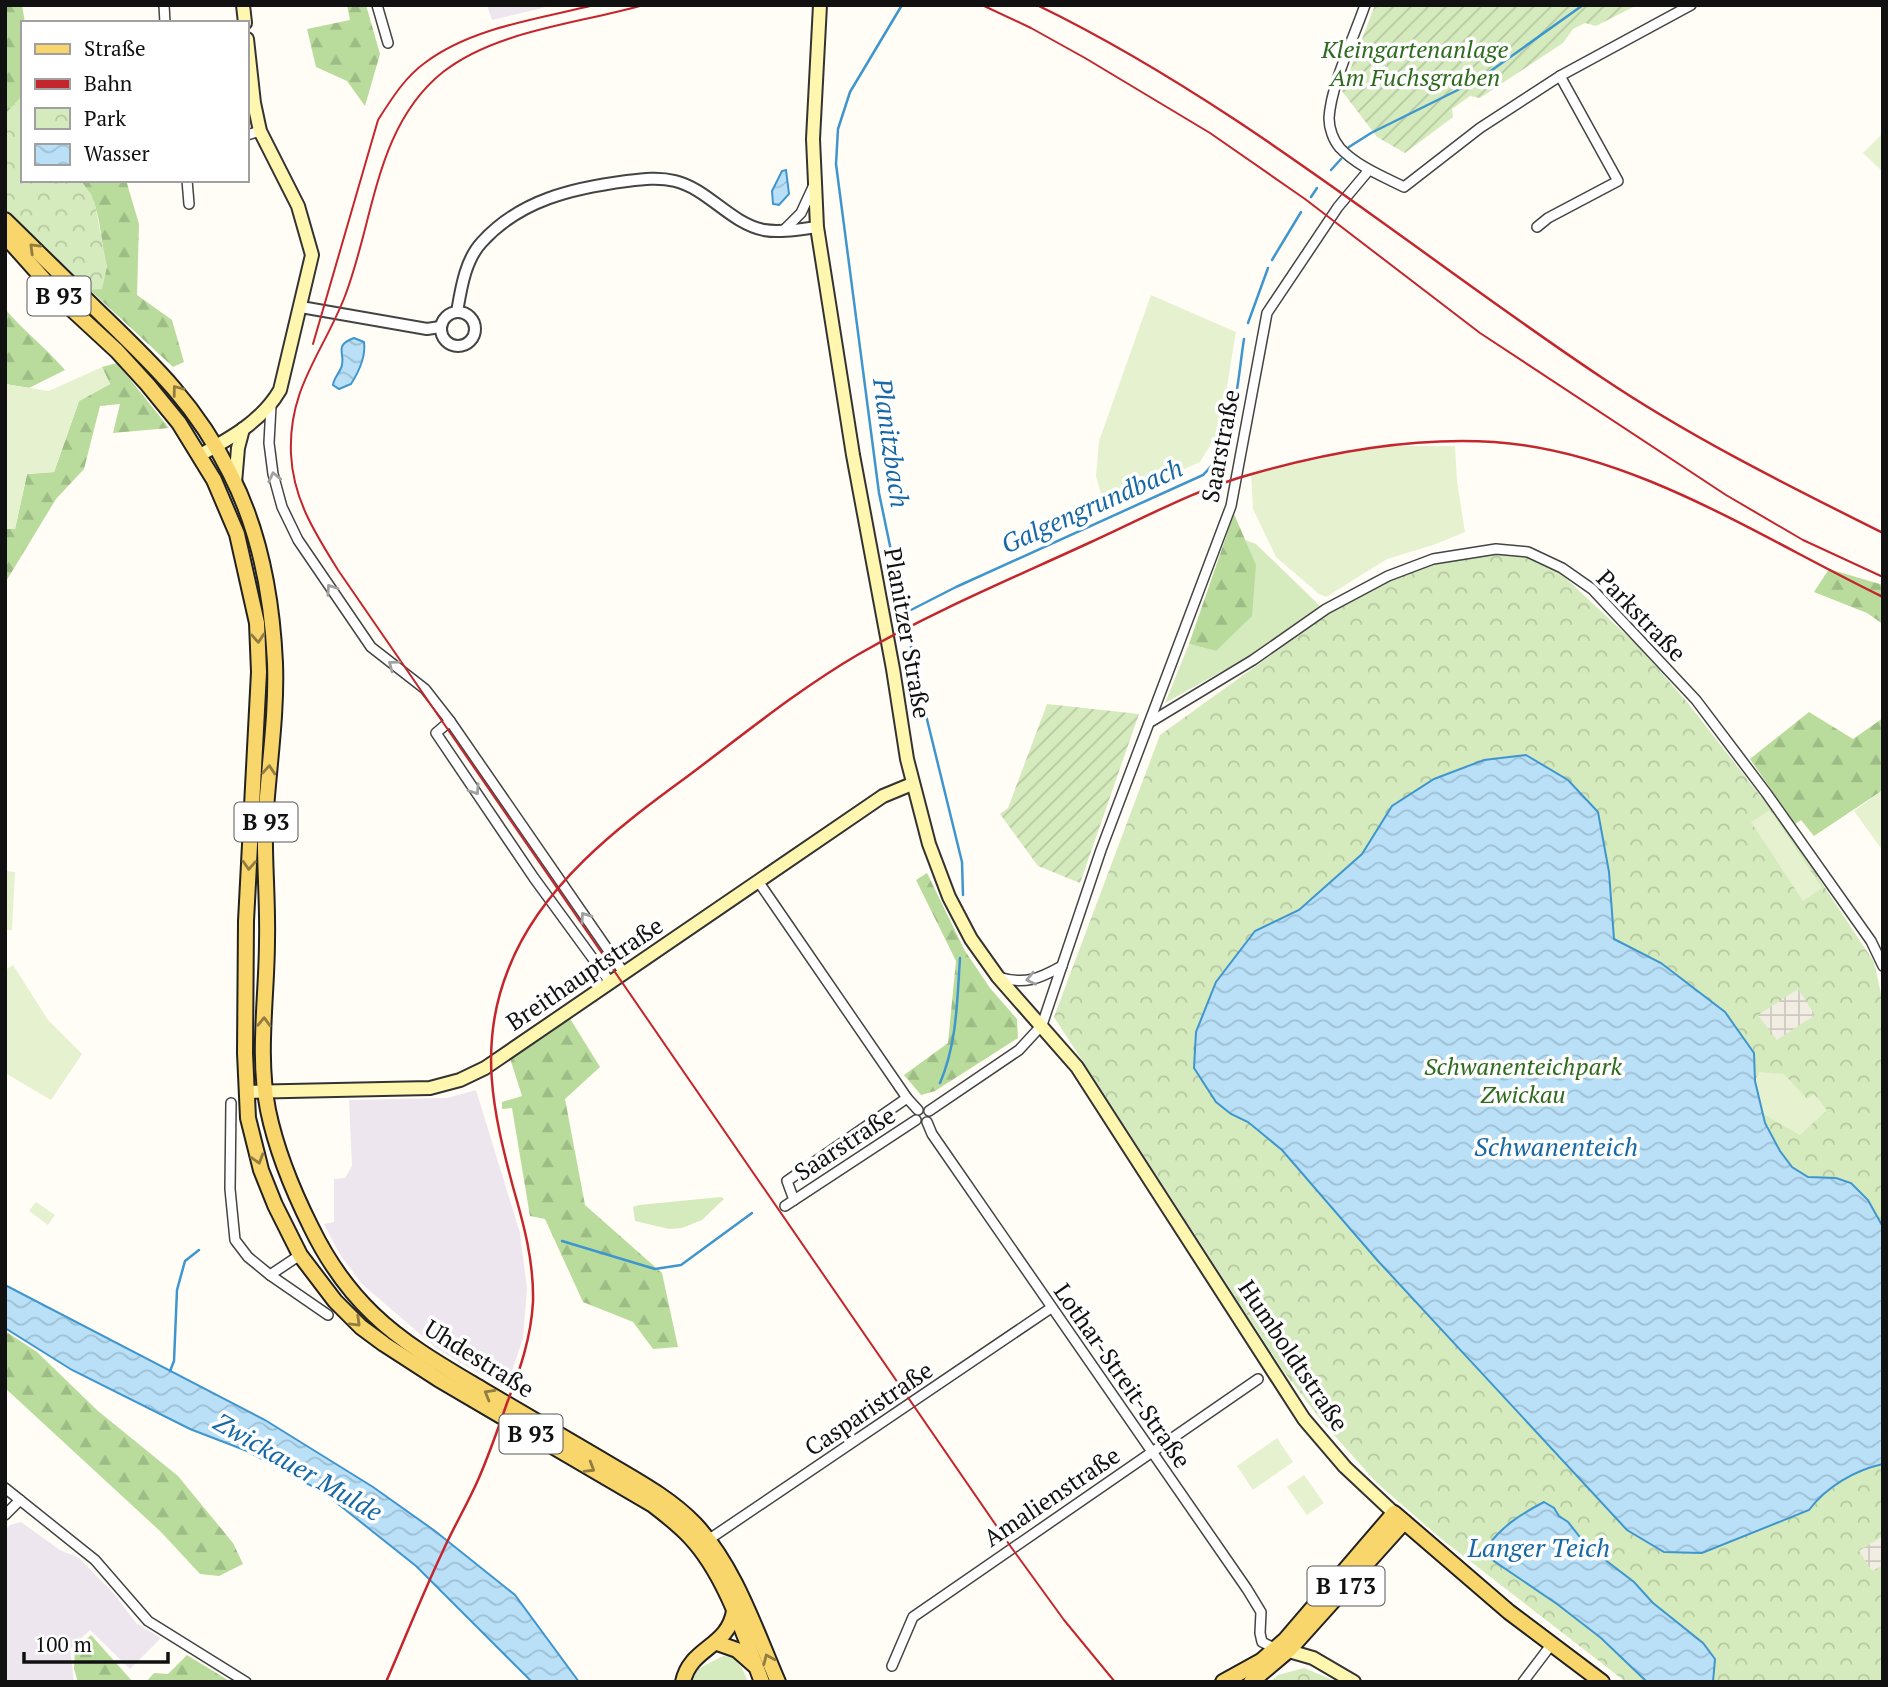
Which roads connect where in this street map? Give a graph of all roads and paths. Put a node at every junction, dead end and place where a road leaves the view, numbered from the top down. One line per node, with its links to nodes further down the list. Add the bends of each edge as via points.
1 (377, 5): 5 (street)
2 (820, 5): 11 (main road, Planitzer Straße)
3 (1365, 5): 9 (street, via 1329,121 1340,148)
4 (1690, 5): 7 (street)
5 (388, 43)
6 (248, 48): 8 (main road)
7 (1560, 76): 9 (street, via 1480,128 1404,187); 15 (street, via 1618,181)
8 (253, 133): 18 (main road, via 298,206 307,231 312,255)
9 (1369, 170): 27 (street, Saarstraße, via 1330,218 1267,313 1231,506)
10 (187, 182): 12 (street)
11 (815, 182): 14 (main road, Planitzer Straße); 16 (street, via 801,213)
12 (189, 204)
13 (5, 220): 23 (main road, B 93, one-way to 13, via 169,380)
14 (817, 227): 16 (street); 28 (main road, Planitzer Straße)
15 (1537, 227)
16 (784, 230): 19 (street, via 764,230 742,221 675,181 651,178 568,191 529,206 480,244 465,273)
17 (5, 236): 24 (main road, B 93, via 148,385)
18 (301, 307): 20 (street, via 427,329); 21 (main road, via 280,390)
19 (457, 312): 20 (street, via 449,314); 20 (street, via 474,323 469,343 451,346)
20 (440, 327)
21 (271, 407): 22 (main road); 26 (street, one-way to 21, via 425,689 371,647 298,540 273,474)
22 (243, 429): 23 (main road); 25 (main road)
23 (216, 446): 24 (main road); 25 (main road, B 93)
24 (200, 455): 37 (main road, B 93, one-way to 37, via 237,534 258,645 246,921)
25 (235, 483): 36 (main road, B 93, one-way to 25, via 265,826 275,664 261,556)
26 (450, 721): 32 (street, one-way to 26); 34 (street, one-way to 34, via 436,733)
27 (1152, 721): 30 (street, Parkstraße, via 1326,609 1388,576 1433,559 1496,549 1528,552 1592,589 1696,700 1768,794); 31 (street, Saarstraße)
28 (912, 784): 29 (main road, Breithauptstraße, via 883,796); 33 (main road, Planitzer Straße, via 949,897)
29 (758, 881): 32 (main road, Breithauptstraße); 38 (street)
30 (1883, 965)
31 (1062, 966): 33 (street, one-way to 33, via 1026,982); 35 (street, Saarstraße)
32 (624, 973): 34 (main road, Breithauptstraße)
33 (998, 977): 35 (main road, Planitzer Straße)
34 (610, 982): 36 (main road, Breithauptstraße, via 485,1068 460,1080 430,1088)
35 (1042, 1025): 41 (street, Saarstraße, via 1019,1050); 52 (main road, Humboldtstraße, via 1077,1067 1304,1419)
36 (266, 1090): 37 (main road, Breithauptstraße); 53 (main road, Uhdestraße / B 93, one-way to 36, via 654,1491 444,1367 372,1313 325,1254 310,1225 282,1155)
37 (247, 1092): 43 (main road, Uhdestraße / B 93, one-way to 43, via 248,1118 261,1170)
38 (907, 1098): 40 (street); 42 (street, Saarstraße, via 787,1181 790,1203)
39 (231, 1103): 44 (street, via 234,1240)
40 (918, 1110): 41 (street); 42 (street, via 915,1116)
41 (929, 1111): 42 (street, via 930,1118)
42 (922, 1121): 45 (street, Lothar-Streit-Straße)
43 (300, 1255): 44 (street); 54 (main road, Uhdestraße / B 93, one-way to 54, via 335,1301 369,1333 677,1524 704,1554)
44 (270, 1275): 46 (street)
45 (1051, 1308): 48 (street, Lothar-Streit-Straße); 53 (street, Casparistraße)
46 (328, 1315)
47 (1258, 1379): 48 (street, Amalienstraße)
48 (1152, 1453): 57 (street, Lothar-Streit-Straße, via 1259,1607 1262,1642); 58 (street, Amalienstraße, via 913,1617)
49 (5, 1489): 50 (street)
50 (20, 1500): 51 (street); 60 (street, via 95,1560 148,1621)
51 (5, 1515)
52 (1399, 1518): 56 (main road, Humboldtstraße); 57 (main road, B 173)
53 (708, 1540): 63 (main road, Uhdestraße / B 93, one-way to 53, via 730,1575)
54 (734, 1611): 55 (main road); 59 (main road, Uhdestraße / B 93)
55 (717, 1643): 59 (main road, via 737,1650); 61 (main road, via 688,1666)
56 (1551, 1645): 67 (street); 68 (main road, Humboldtstraße)
57 (1283, 1649): 64 (main road, B 173); 65 (main road, B 173); 66 (main road, via 1313,1658)
58 (892, 1666)
59 (757, 1668): 62 (main road, Uhdestraße / B 93)
60 (246, 1682)
61 (683, 1682)
62 (762, 1682)
63 (778, 1682)
64 (1223, 1682)
65 (1251, 1682)
66 (1354, 1682)
67 (1523, 1682)
68 (1602, 1682)

